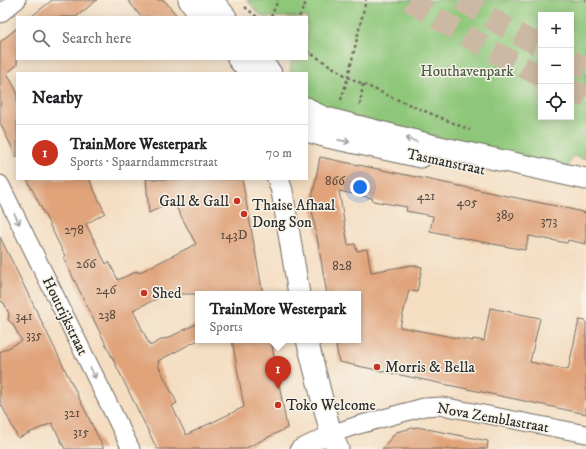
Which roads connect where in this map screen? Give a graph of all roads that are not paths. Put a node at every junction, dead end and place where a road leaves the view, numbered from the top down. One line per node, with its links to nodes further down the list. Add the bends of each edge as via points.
1 (17, 0): 4 (street)
2 (189, 0): 5 (street)
3 (212, 0): 6 (street)
4 (0, 14)
5 (202, 16)
6 (225, 16)
7 (239, 60): 9 (street)
8 (261, 60): 10 (street)
9 (249, 72)
10 (270, 72)
11 (308, 109): 12 (street, via 312,112)
12 (313, 130): 13 (street, Tasmanstraat, one-way to 12, via 431,145); 16 (street, Tasmanstraat, one-way to 16, via 327,137)
13 (586, 179)
14 (283, 183): 17 (street)
15 (0, 184): 21 (street, Houtrijkstraat, one-way to 21)
16 (586, 193)
17 (298, 291)
18 (308, 343): 20 (street)
19 (586, 434): 20 (street, Nova Zemblastraat, via 442,406 424,407 355,426)
20 (335, 442): 22 (street, Nova Zemblastraat)
21 (131, 449)
22 (299, 449)

